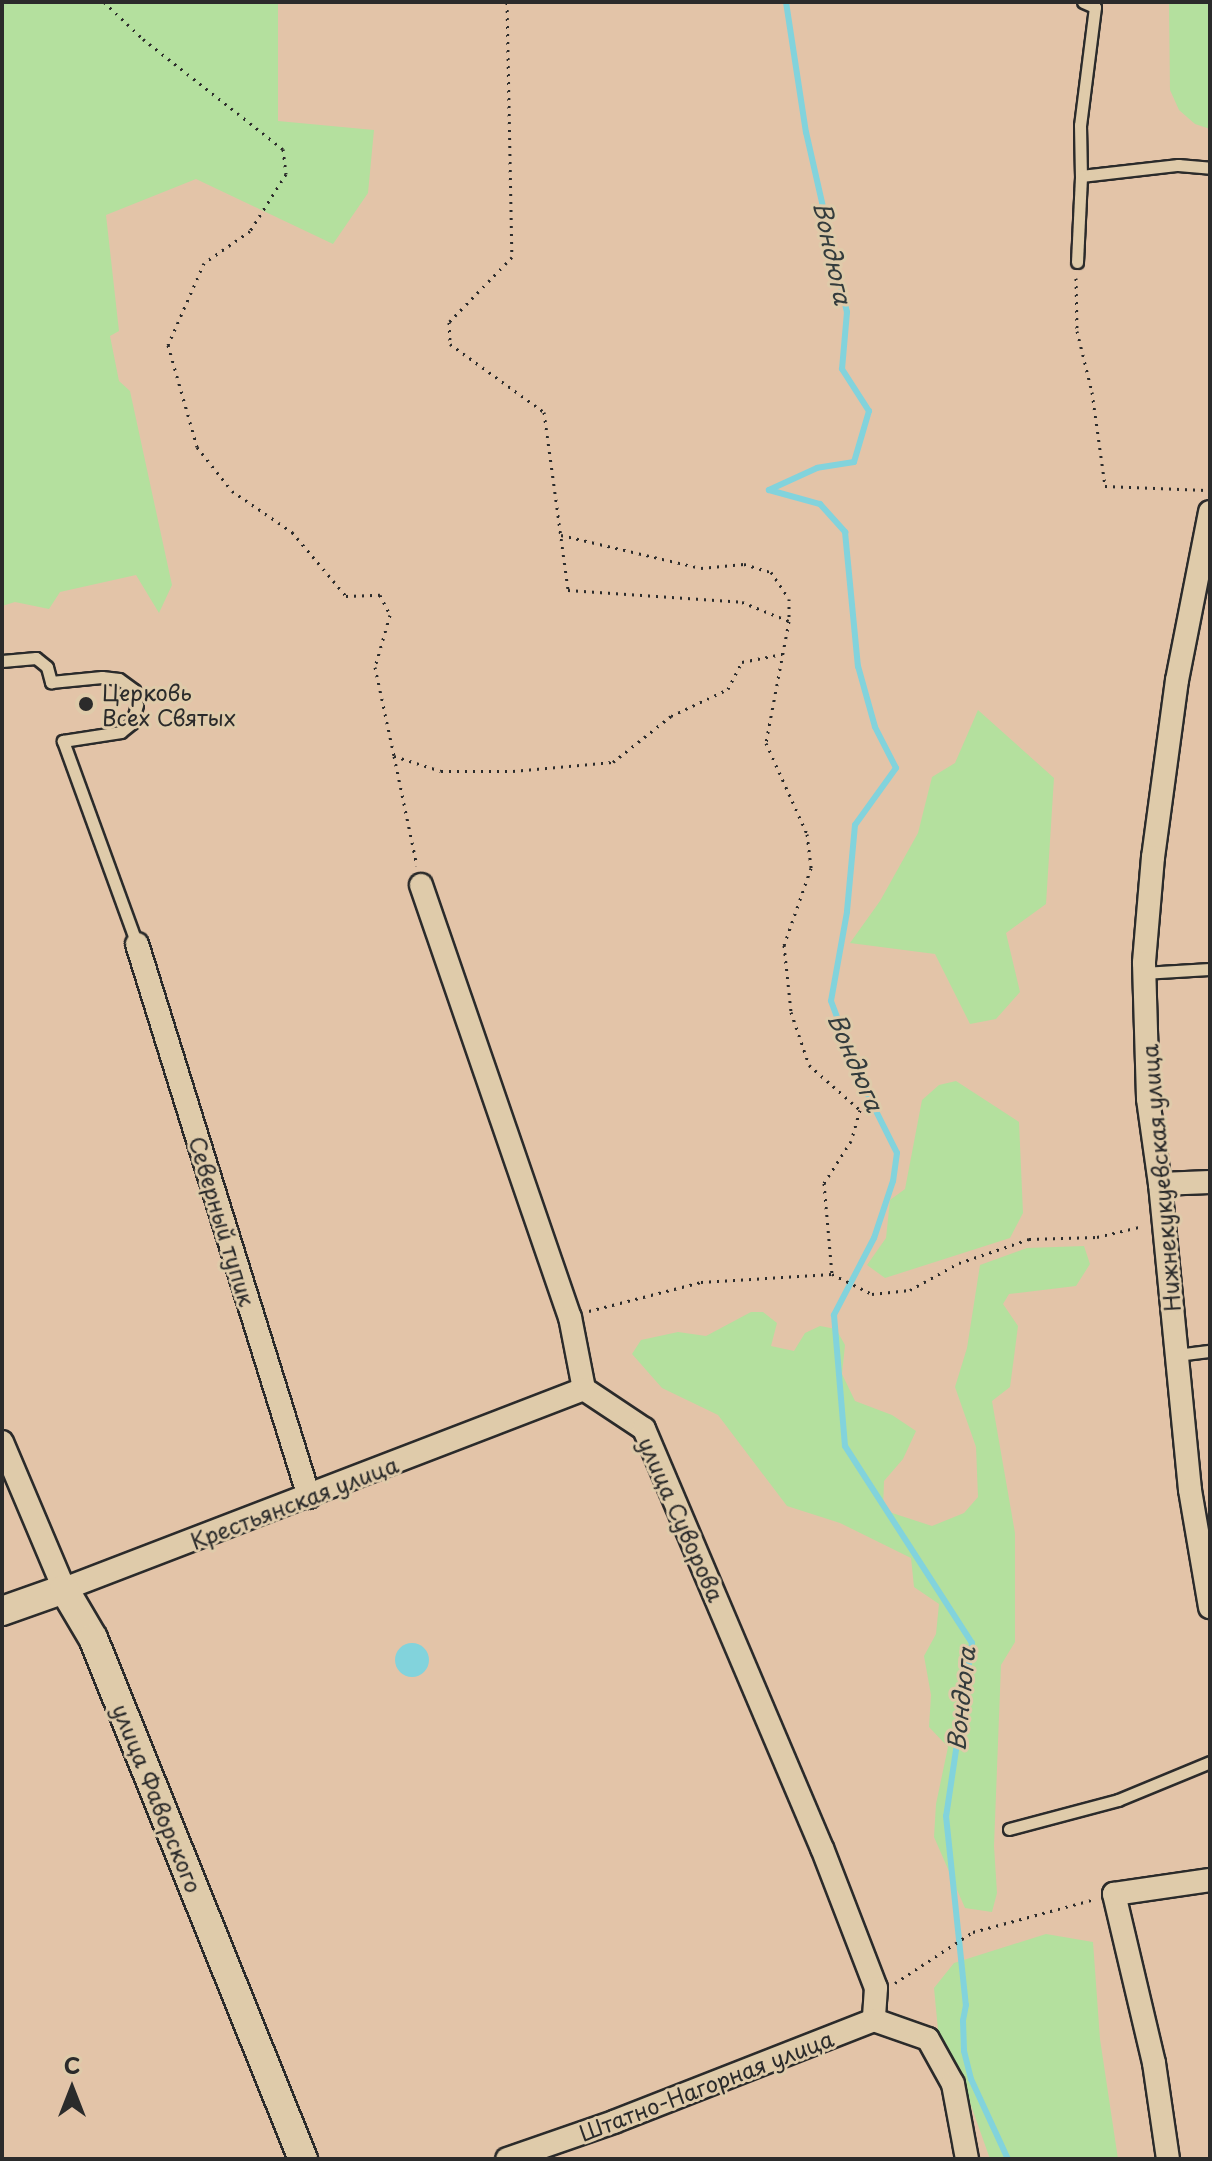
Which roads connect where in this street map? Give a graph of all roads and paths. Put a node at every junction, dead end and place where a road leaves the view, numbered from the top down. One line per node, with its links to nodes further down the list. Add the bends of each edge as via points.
1 (104, 2): 13 (path, via 283,149 286,174 250,231 204,263 168,345 197,447 232,491 292,532 346,596 380,595 390,615 375,667)
2 (507, 2): 9 (path, via 512,257 449,322 450,344 544,412)
3 (1083, 2): 5 (lane, via 1095,7 1080,125)
4 (1210, 168): 5 (lane, via 1178,165)
5 (1081, 176): 6 (lane)
6 (1077, 262): 7 (path, via 1077,331 1105,486)
7 (1210, 491)
8 (1210, 512): 17 (street, Нижнекукуевская улица, via 1177,680 1153,857)
9 (561, 535): 10 (path, via 701,568 744,564 771,572 789,599); 10 (path, via 568,590 742,602)
10 (789, 621): 11 (path)
11 (782, 654): 13 (path, via 742,662 728,689 671,716 613,762 441,771); 21 (path, via 766,743 807,834 811,868 784,945 791,1012 809,1065 860,1110 851,1141 824,1183)
12 (2, 661): 15 (lane, via 36,658 47,667 51,682 102,677 119,679 134,690 132,723 121,732 63,741)
13 (394, 756): 14 (path)
14 (421, 885): 22 (street)
15 (137, 944): 27 (street, Северный тупик)
16 (1210, 969): 17 (lane)
17 (1144, 973): 19 (street, Нижнекукуевская улица, via 1148,1099)
18 (1210, 1182): 19 (street)
19 (1160, 1184): 24 (street, Нижнекукуевская улица)
20 (1134, 1230): 21 (path, via 1029,1239 959,1263 910,1290 872,1294)
21 (832, 1274): 22 (path, via 701,1282)
22 (570, 1317): 25 (street)
23 (1210, 1351): 24 (lane)
24 (1176, 1355): 29 (street, Нижнекукуевская улица, via 1190,1490)
25 (584, 1389): 27 (street, Крестьянская улица); 36 (street, улица Суворова, via 644,1429 822,1848 876,1988)
26 (2, 1442): 28 (street, улица Фаворского)
27 (309, 1497): 28 (street, Крестьянская улица)
28 (64, 1589): 30 (street, Крестьянская улица); 37 (street, улица Фаворского, via 93,1638)
29 (1210, 1607)
30 (2, 1611)
31 (1210, 1762): 32 (lane, via 1118,1800)
32 (1009, 1829)
33 (1210, 1880): 34 (street)
34 (1114, 1894): 35 (path, via 973,1932); 40 (street, via 1154,2063)
35 (902, 1981)
36 (874, 2020): 38 (street, Штатно-Нагорная улица); 39 (street, via 928,2039 953,2084)
37 (303, 2159)
38 (507, 2159)
39 (967, 2159)
40 (1168, 2159)

